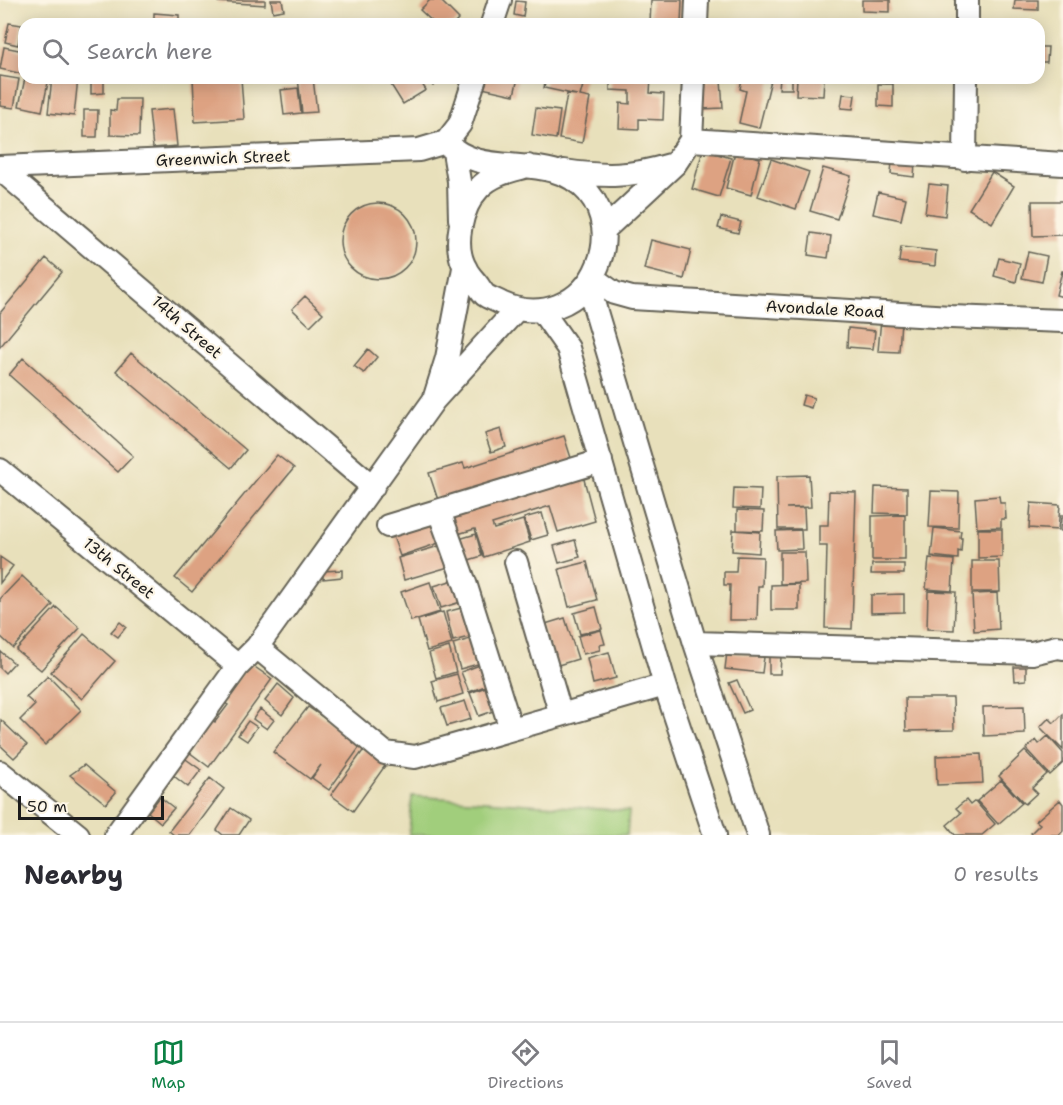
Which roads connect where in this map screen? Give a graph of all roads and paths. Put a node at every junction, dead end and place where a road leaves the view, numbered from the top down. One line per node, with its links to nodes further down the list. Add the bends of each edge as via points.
1 (500, 0): 4 (street)
2 (697, 0): 5 (street)
3 (967, 0): 6 (street)
4 (494, 18)
5 (696, 18)
6 (967, 18)
7 (473, 84): 11 (street)
8 (694, 84): 10 (street)
9 (966, 84): 12 (street)
10 (691, 140): 12 (street); 13 (street)
11 (450, 147): 15 (street, via 479,160); 16 (street, Greenwich Street); 19 (street, via 459,181)
12 (964, 159): 14 (street)
13 (675, 164): 17 (street, via 621,176); 18 (street)
14 (1063, 164)
15 (528, 166): 17 (street); 19 (street, via 502,173 479,188 464,211)
16 (0, 168): 28 (street, 14th Street)
17 (554, 170): 18 (street, via 572,178 588,192)
18 (604, 230): 21 (street, via 603,254)
19 (459, 238): 20 (street)
20 (464, 268): 22 (street, via 485,295); 25 (street, via 447,358)
21 (591, 281): 23 (street, via 568,302); 24 (street, Avondale Road, via 614,294 632,298); 32 (street)
22 (516, 310): 23 (street); 25 (street)
23 (542, 311): 26 (street, via 568,348)
24 (1063, 321)
25 (434, 400): 28 (street)
26 (601, 461): 29 (street); 36 (street)
27 (0, 470): 35 (street, 13th Street)
28 (373, 487): 33 (street)
29 (438, 511): 30 (street); 38 (street)
30 (388, 526)
31 (516, 562): 37 (street)
32 (695, 643): 34 (street, via 1032,653); 43 (street)
33 (257, 647): 35 (street); 38 (street, via 385,753 415,757)
34 (1063, 648)
35 (238, 666): 40 (street)
36 (665, 685): 37 (street); 42 (street)
37 (561, 715): 38 (street)
38 (511, 729)
39 (0, 772): 41 (street)
40 (122, 833)
41 (78, 835)
42 (715, 835)
43 (758, 835)

